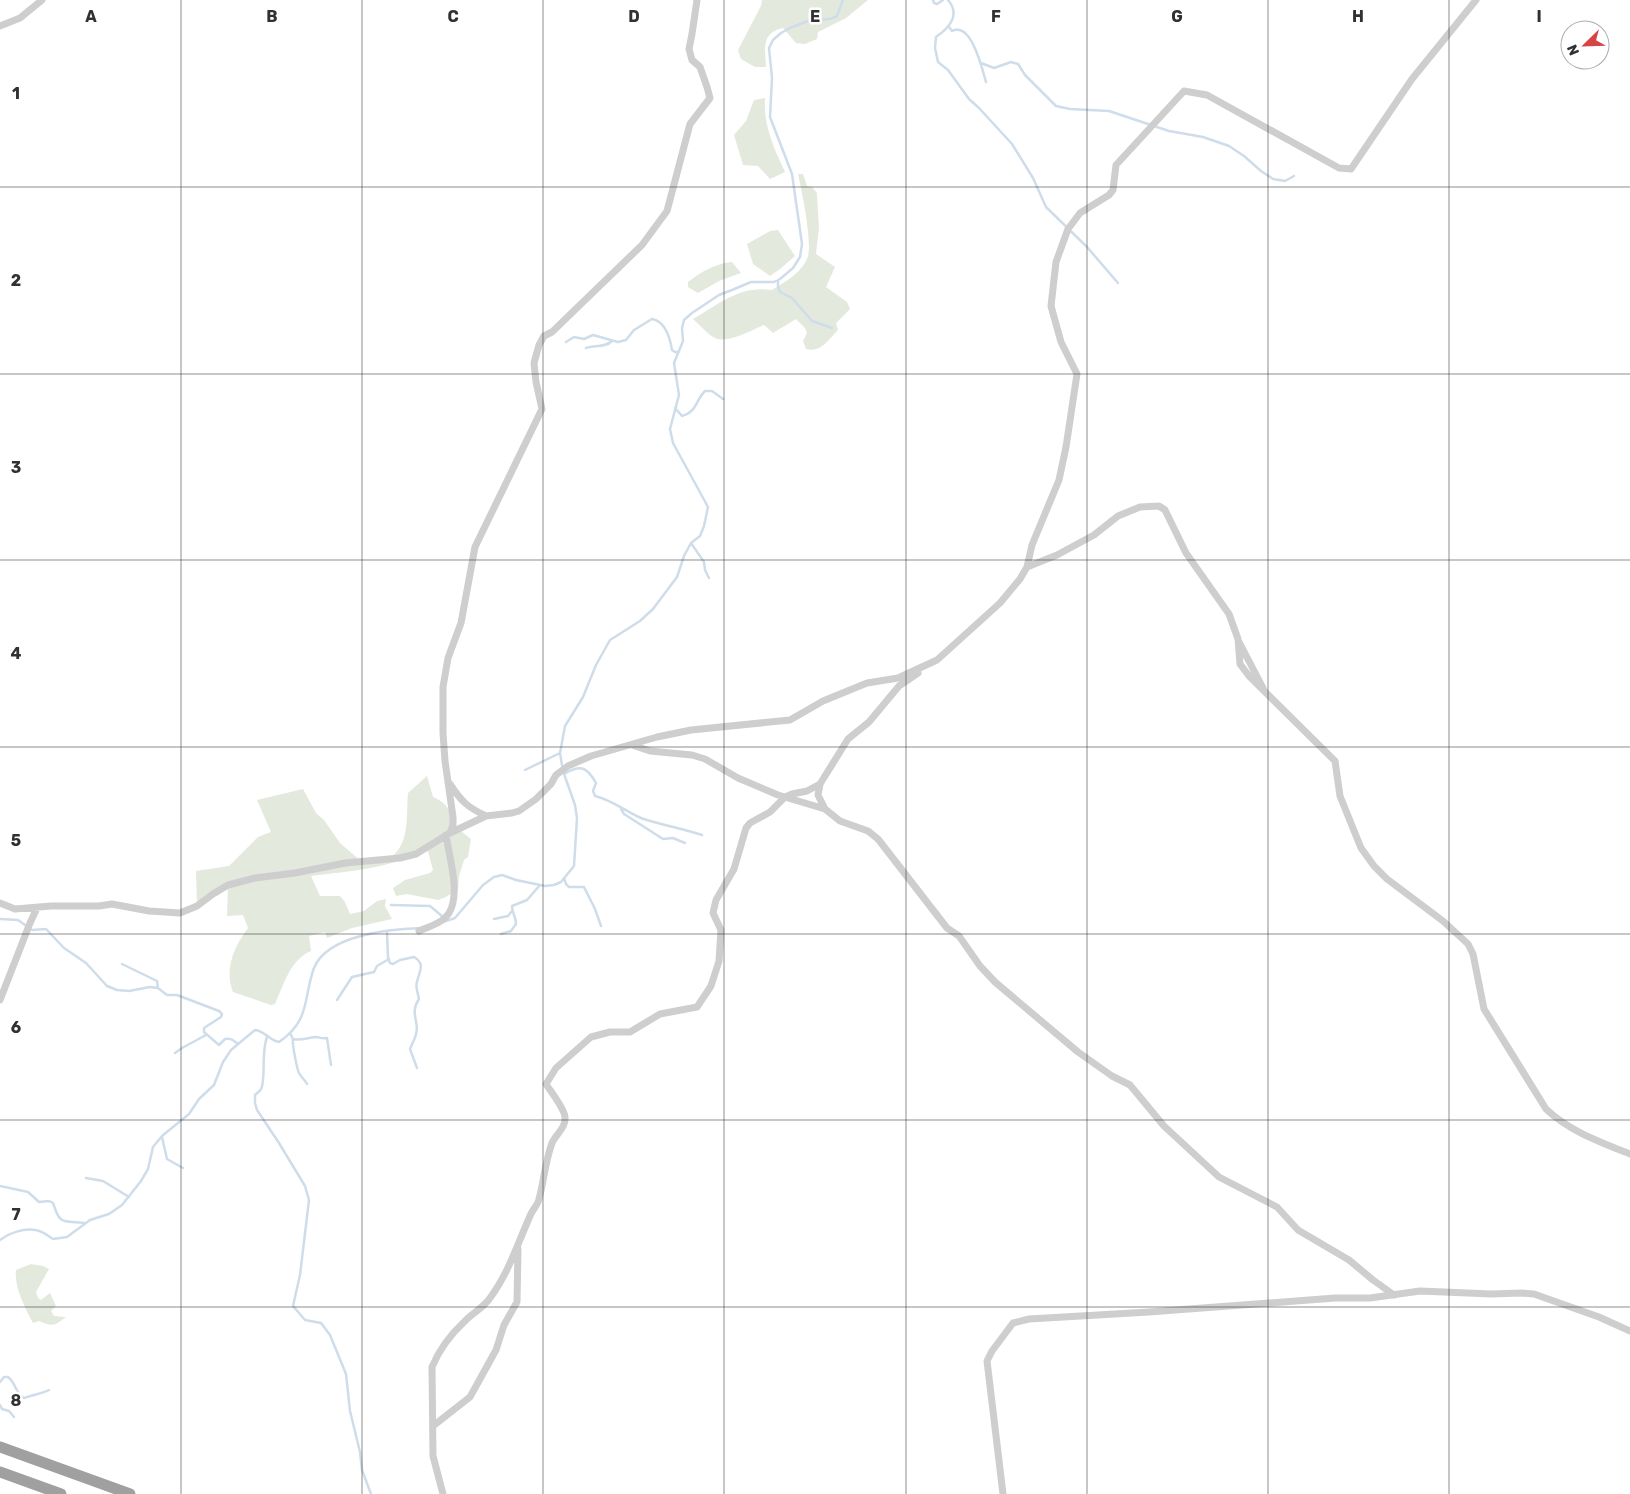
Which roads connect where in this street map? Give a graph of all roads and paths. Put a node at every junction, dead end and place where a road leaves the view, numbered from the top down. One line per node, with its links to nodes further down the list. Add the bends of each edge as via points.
1 (42, 0): 4 (street, via 20,18)
2 (697, 0): 8 (street, via 689,49 692,60 700,67 710,98 690,124 667,211 636,251 544,336 539,345 534,362 542,409 475,547 461,623 448,658 443,687)
3 (1476, 0): 5 (street, via 1412,79 1351,169 1339,168 1207,95 1184,90 1116,165 1113,190 1080,213 1068,229 1056,262 1051,306 1061,342 1077,374 1059,480 1032,545)
4 (0, 26)
5 (1027, 567): 6 (street, via 1000,603); 18 (street, via 1094,535 1118,516 1140,507 1159,506 1165,510 1186,553 1230,614 1238,639 1240,664 1335,761 1340,796 1361,848 1387,879 1468,944 1484,1009 1546,1108 1582,1134)
6 (937, 660): 7 (street, via 898,678 867,683 790,720 691,730); 9 (street, via 899,686 869,722 848,739)
7 (632, 744): 10 (street, via 650,751 705,759 738,778); 12 (street, via 568,766 536,799 518,811)
8 (448, 781): 12 (street, via 461,801); 13 (street, via 453,817)
9 (820, 784): 10 (street); 11 (street, via 818,795)
10 (785, 797): 11 (street); 19 (street, via 770,812 750,823 743,835 739,856 716,900 713,913 721,930 719,961 711,986 697,1007 660,1014 630,1032 610,1032 591,1037 556,1068 546,1084 565,1116 563,1127 552,1142 539,1202)
11 (826, 809): 20 (street, via 840,821 868,831 878,839 947,928 959,936 995,982 1078,1052 1130,1085 1164,1126 1219,1177 1277,1207 1298,1230 1349,1260)
12 (486, 816): 13 (street)
13 (448, 834): 15 (street, via 416,854 400,858 345,863 228,885 197,906 180,913 112,904); 16 (street, via 454,901 445,917)
14 (0, 903): 15 (street, via 15,909)
15 (37, 908): 17 (street)
16 (418, 931)
17 (0, 1000)
18 (1630, 1154)
19 (518, 1243): 22 (street, via 489,1300 464,1322 437,1355 432,1367); 22 (street, via 517,1302 504,1325 496,1350 470,1397)
20 (1394, 1295): 21 (street, via 1420,1291 1534,1294); 28 (street, via 1029,1319 1013,1323 987,1360)
21 (1630, 1331)
22 (433, 1426): 27 (street, via 434,1456)
23 (0, 1447): 26 (highway)
24 (0, 1472): 25 (highway)
25 (57, 1493)
26 (130, 1494)
27 (444, 1494)
28 (1003, 1494)

